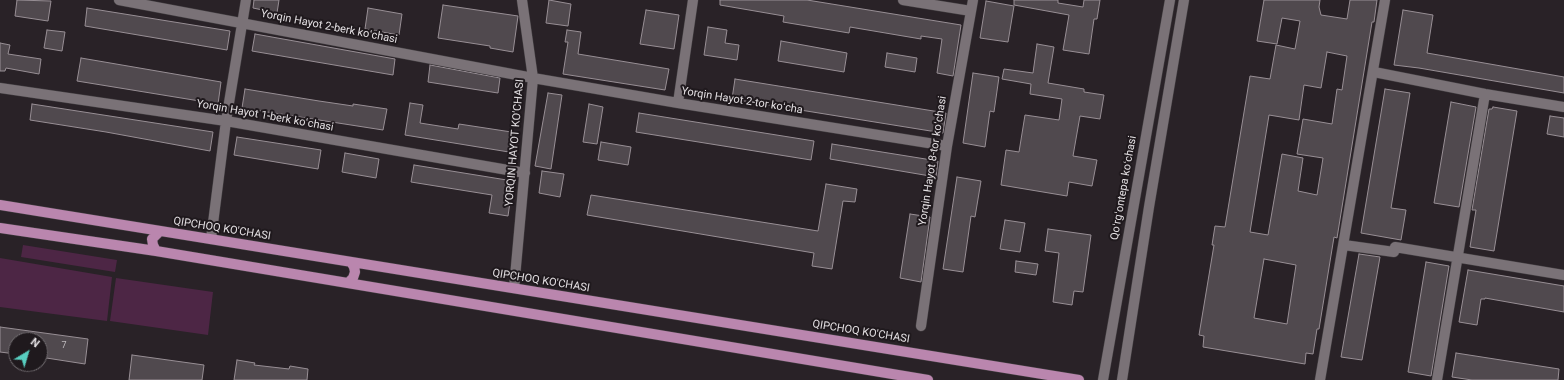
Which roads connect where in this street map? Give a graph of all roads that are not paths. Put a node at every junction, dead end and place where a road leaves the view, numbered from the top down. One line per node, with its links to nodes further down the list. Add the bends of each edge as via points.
1 (119, 0): 11 (street, Yorqin Hayot 2-berk koʻchasi)
2 (246, 0): 11 (street)
3 (522, 0): 13 (street, YORQIN HAYOT KO'CHASI)
4 (693, 0): 16 (street)
5 (903, 0): 10 (street)
6 (973, 0): 10 (street, Yorqin Hayot 8-tor koʻchasi)
7 (1170, 0): 35 (street, Qoʻrgʻontepa koʻchasi)
8 (1184, 0): 36 (street)
9 (1385, 0): 12 (street)
10 (971, 11): 19 (street, Yorqin Hayot 8-tor koʻchasi)
11 (242, 22): 13 (street, Yorqin Hayot 2-berk koʻchasi); 18 (street)
12 (1374, 72): 15 (street); 25 (street)
13 (534, 78): 16 (street, Yorqin Hayot 2-tor koʻcha); 20 (street, YORQIN HAYOT KO'CHASI)
14 (0, 88): 18 (street, Yorqin Hayot 1-berk koʻchasi)
15 (1485, 94): 17 (street); 27 (street)
16 (678, 103): 19 (street, Yorqin Hayot 2-tor koʻcha)
17 (1564, 107)
18 (226, 121): 20 (street, Yorqin Hayot 1-berk koʻchasi); 24 (street)
19 (947, 146): 32 (street, Yorqin Hayot 8-tor koʻchasi)
20 (525, 173): 31 (street, YORQIN HAYOT KO'CHASI)
21 (0, 205): 23 (main road, QIPCHOQ KO'CHASI)
22 (0, 228): 26 (main road)
23 (160, 231): 24 (main road, QIPCHOQ KO'CHASI); 26 (main road, via 152,239)
24 (211, 239): 28 (main road, QIPCHOQ KO'CHASI)
25 (1344, 244): 27 (street, via 1394,252 1395,247); 37 (street)
26 (156, 250): 30 (main road)
27 (1458, 257): 29 (street); 38 (street)
28 (351, 262): 30 (main road, via 355,272); 31 (main road, QIPCHOQ KO'CHASI)
29 (1564, 275)
30 (348, 283): 33 (main road)
31 (514, 288): 34 (main road, QIPCHOQ KO'CHASI)
32 (921, 326)
33 (928, 380)
34 (1079, 380)
35 (1103, 380)
36 (1122, 380)
37 (1320, 380)
38 (1437, 380)

